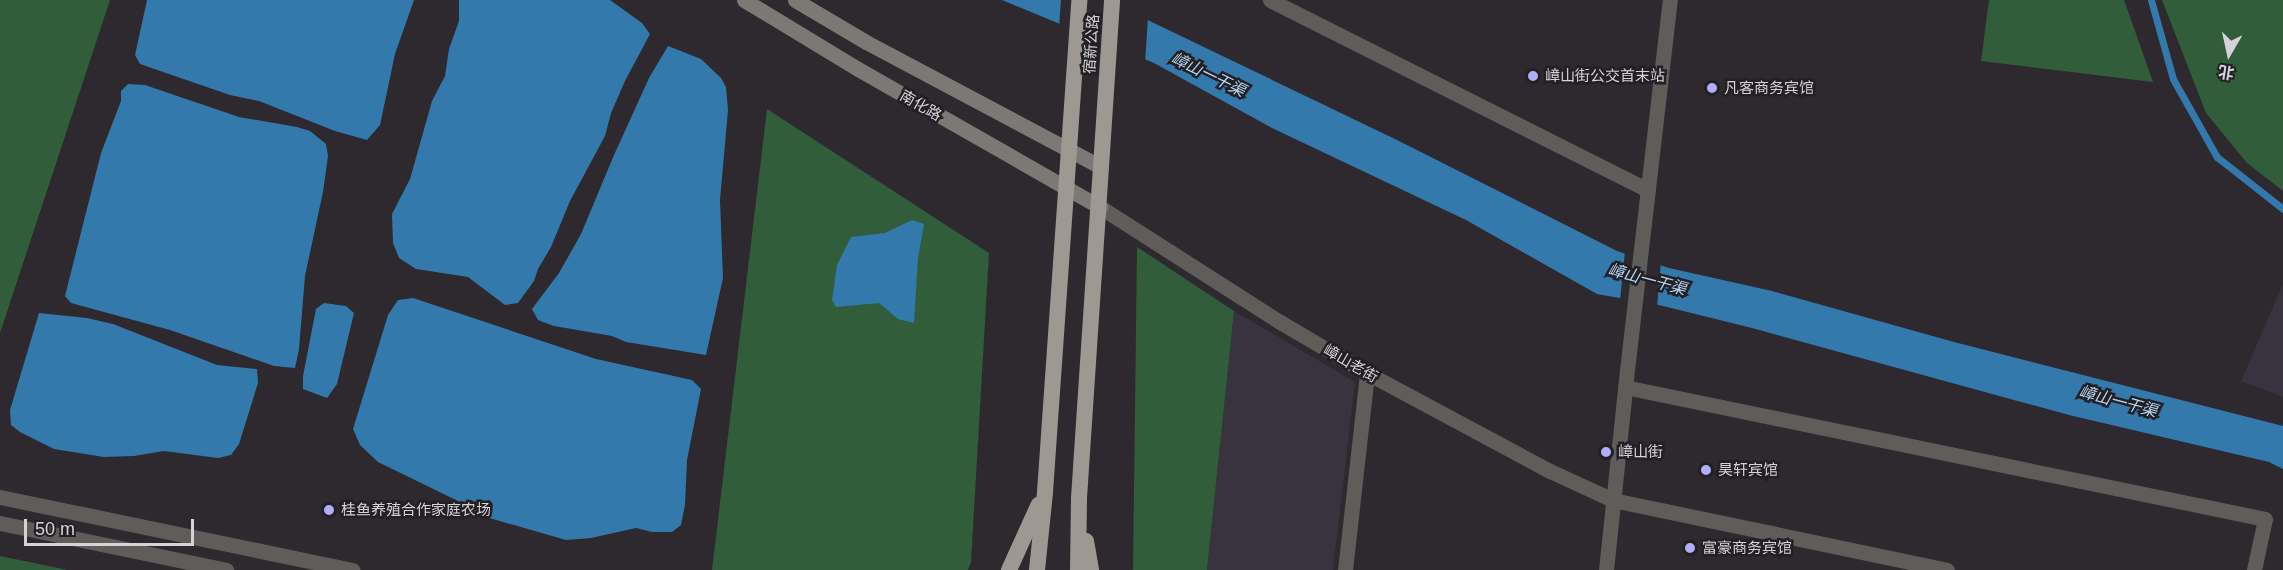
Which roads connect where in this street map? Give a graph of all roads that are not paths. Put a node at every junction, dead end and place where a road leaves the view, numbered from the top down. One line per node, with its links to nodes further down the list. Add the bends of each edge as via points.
1 (744, 0): 9 (main road, 南化路)
2 (795, 0): 7 (main road, 南化路)
3 (1079, 0): 7 (highway, 宿新公路)
4 (1112, 0): 8 (highway, 宿新公路)
5 (1270, 0): 10 (street)
6 (1670, 0): 10 (street)
7 (1069, 149): 8 (main road, 南化路); 9 (highway, 宿新公路)
8 (1101, 167): 11 (highway, 宿新公路)
9 (1067, 188): 11 (main road, 南化路); 14 (highway, 宿新公路)
10 (1648, 190): 13 (street)
11 (1100, 207): 12 (street, 嶂山老街); 16 (highway, 宿新公路)
12 (1367, 374): 17 (street, 嶂山老街); 25 (street)
13 (1625, 387): 17 (street); 28 (street, via 2265,519)
14 (1045, 492): 21 (highway); 22 (highway, 宿新公路)
15 (0, 497): 20 (street)
16 (1079, 498): 23 (highway); 24 (highway)
17 (1613, 500): 26 (street); 27 (street, 嶂山老街)
18 (0, 523): 19 (street)
19 (226, 570)
20 (353, 570)
21 (1009, 570)
22 (1037, 570)
23 (1078, 570)
24 (1091, 570)
25 (1345, 570)
26 (1606, 570)
27 (1947, 570)
28 (2254, 570)

